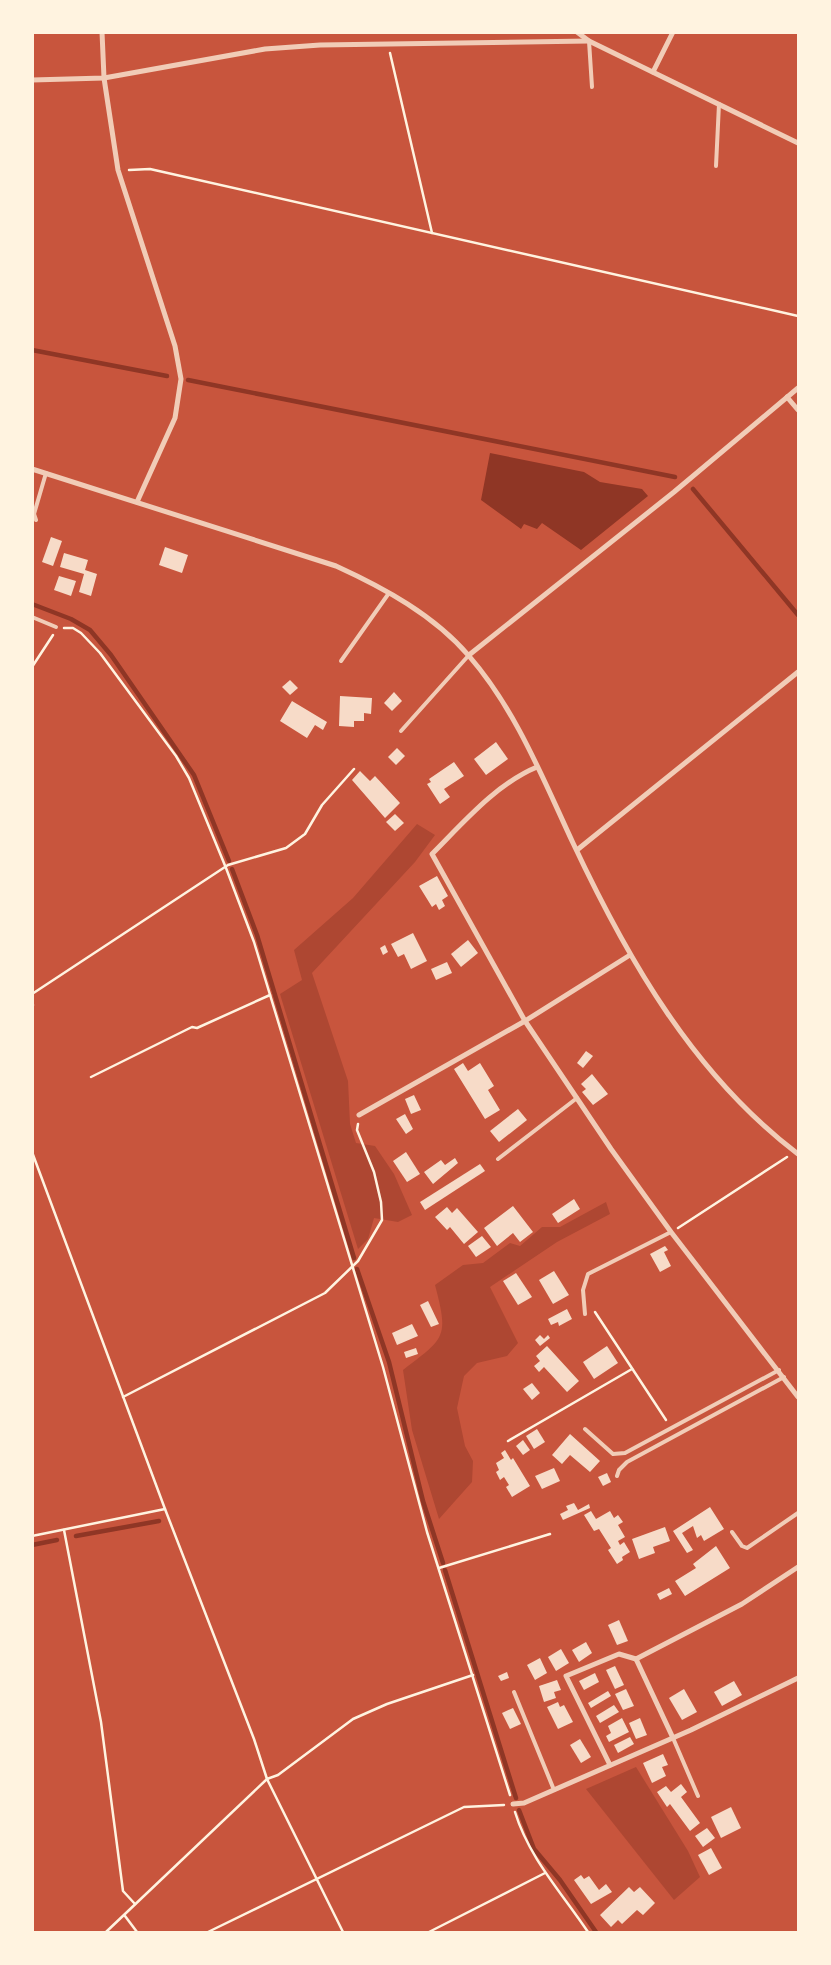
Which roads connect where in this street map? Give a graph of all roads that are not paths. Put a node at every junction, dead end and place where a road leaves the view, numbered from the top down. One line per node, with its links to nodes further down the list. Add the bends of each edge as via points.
1 (102, 32): 6 (street)
2 (577, 32): 4 (street)
3 (673, 32): 5 (street)
4 (589, 41): 5 (street); 6 (street, via 320,45 265,49); 8 (lane)
5 (653, 72): 9 (street)
6 (104, 78): 7 (street); 17 (street, via 118,170 175,346 181,379 175,418)
7 (32, 80)
8 (592, 87)
9 (719, 104): 10 (street); 11 (lane)
10 (798, 142)
11 (716, 166)
12 (798, 388): 13 (street)
13 (787, 398): 14 (street); 22 (street)
14 (798, 410)
15 (32, 469): 16 (street)
16 (46, 473): 17 (street); 18 (lane, via 34,514)
17 (137, 502): 19 (street, via 336,566)
18 (36, 520)
19 (389, 593): 22 (street, via 413,607); 23 (lane)
20 (32, 617): 21 (lane)
21 (56, 627)
22 (469, 655): 25 (lane); 26 (street, via 501,699)
23 (342, 661)
24 (798, 672): 27 (street)
25 (401, 731)
26 (537, 767): 27 (street); 29 (street, via 520,775 469,817 432,854)
27 (577, 850): 28 (street)
28 (630, 955): 29 (street); 32 (street, via 666,1014 697,1054 753,1115)
29 (525, 1020): 30 (street); 31 (street)
30 (577, 1098): 33 (lane); 34 (street)
31 (359, 1115)
32 (797, 1153)
33 (498, 1159)
34 (672, 1232): 35 (lane, via 588,1274 583,1290); 36 (street)
35 (585, 1314)
36 (778, 1370): 37 (street); 39 (lane, via 625,1453 613,1454)
37 (784, 1377): 38 (street); 40 (lane, via 627,1462 618,1470)
38 (798, 1397)
39 (585, 1429)
40 (617, 1476)
41 (798, 1513): 42 (lane, via 747,1548)
42 (732, 1532)
43 (798, 1567): 44 (street, via 742,1604)
44 (636, 1659): 47 (street); 48 (street, via 619,1654 566,1676)
45 (798, 1678): 47 (street)
46 (514, 1692): 49 (lane)
47 (673, 1738): 48 (street); 50 (lane)
48 (610, 1765): 49 (street)
49 (554, 1790): 51 (street)
50 (698, 1796)
51 (512, 1804)

